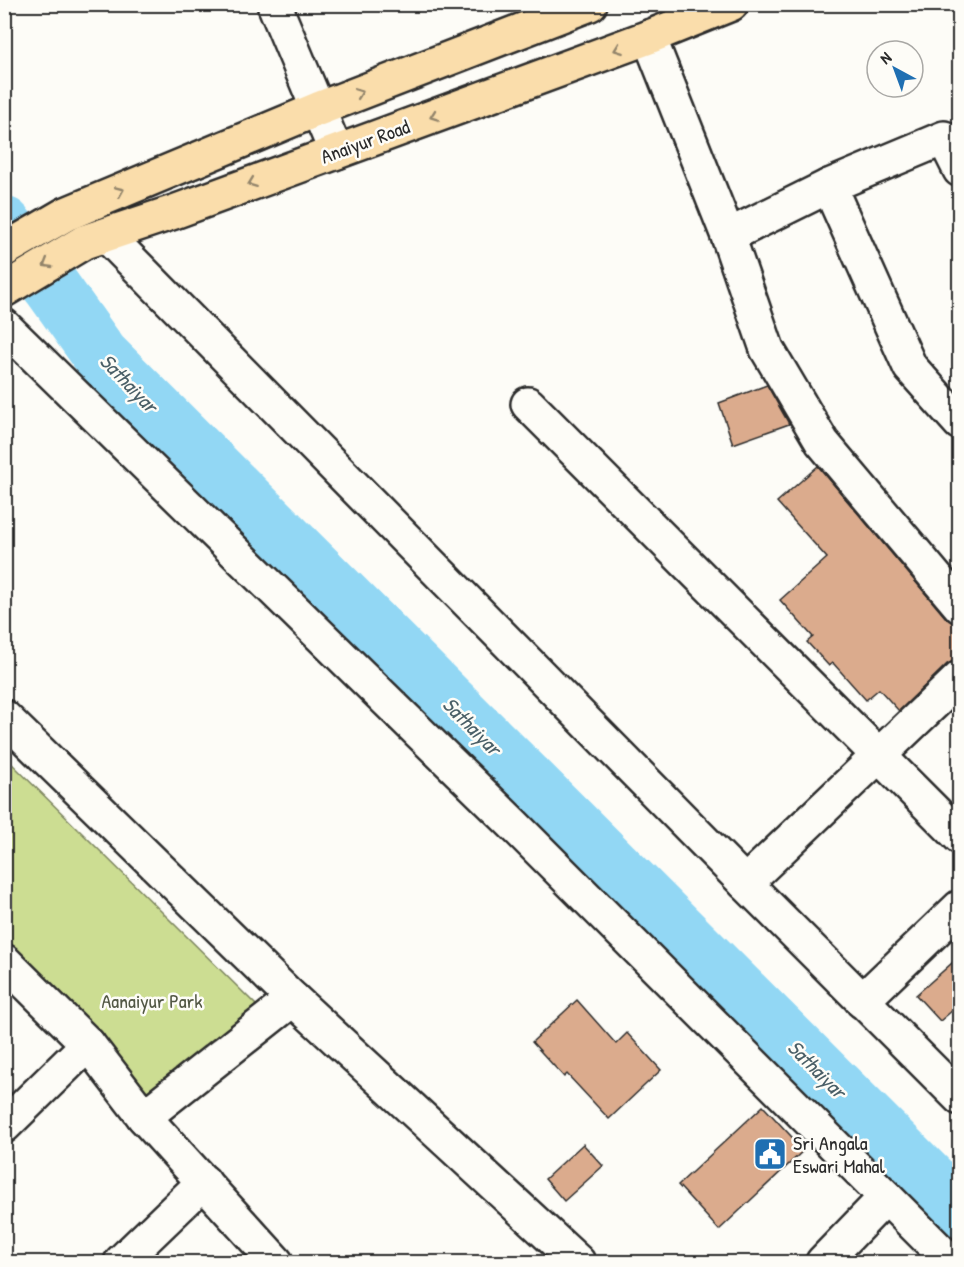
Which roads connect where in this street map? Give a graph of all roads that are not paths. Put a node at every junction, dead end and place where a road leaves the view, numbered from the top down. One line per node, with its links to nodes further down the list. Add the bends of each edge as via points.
1 (274, 4): 5 (street)
2 (590, 4): 5 (main road, one-way to 2)
3 (731, 4): 4 (main road, Anaiyur Road)
4 (649, 37): 7 (main road, Anaiyur Road, one-way to 7); 10 (street)
5 (318, 109): 7 (street); 12 (main road, one-way to 5, via 66,214)
6 (952, 135): 8 (street); 9 (street)
7 (336, 152): 11 (main road, Anaiyur Road, one-way to 11)
8 (960, 170)
9 (829, 186): 10 (street); 16 (street, via 910,367)
10 (728, 236): 17 (street, via 767,349 822,442)
11 (95, 239): 13 (main road, Anaiyur Road, one-way to 13); 22 (street)
12 (4, 250)
13 (8, 288)
14 (4, 326): 32 (street, via 521,832)
15 (528, 404): 20 (street)
16 (960, 423)
17 (960, 606)
18 (960, 678): 20 (street)
19 (4, 717): 25 (street)
20 (879, 756): 21 (street); 22 (street)
21 (960, 837)
22 (745, 883): 26 (street)
23 (960, 907): 26 (street)
24 (4, 961): 27 (street)
25 (292, 999): 29 (street); 35 (street)
26 (862, 1000): 28 (street)
27 (88, 1044): 29 (street); 30 (street)
28 (960, 1098)
29 (144, 1117): 31 (street)
30 (4, 1126)
31 (204, 1182): 33 (street); 34 (street)
32 (886, 1197): 36 (street); 37 (street)
33 (121, 1263)
34 (276, 1263)
35 (578, 1263)
36 (823, 1263)
37 (951, 1263)

